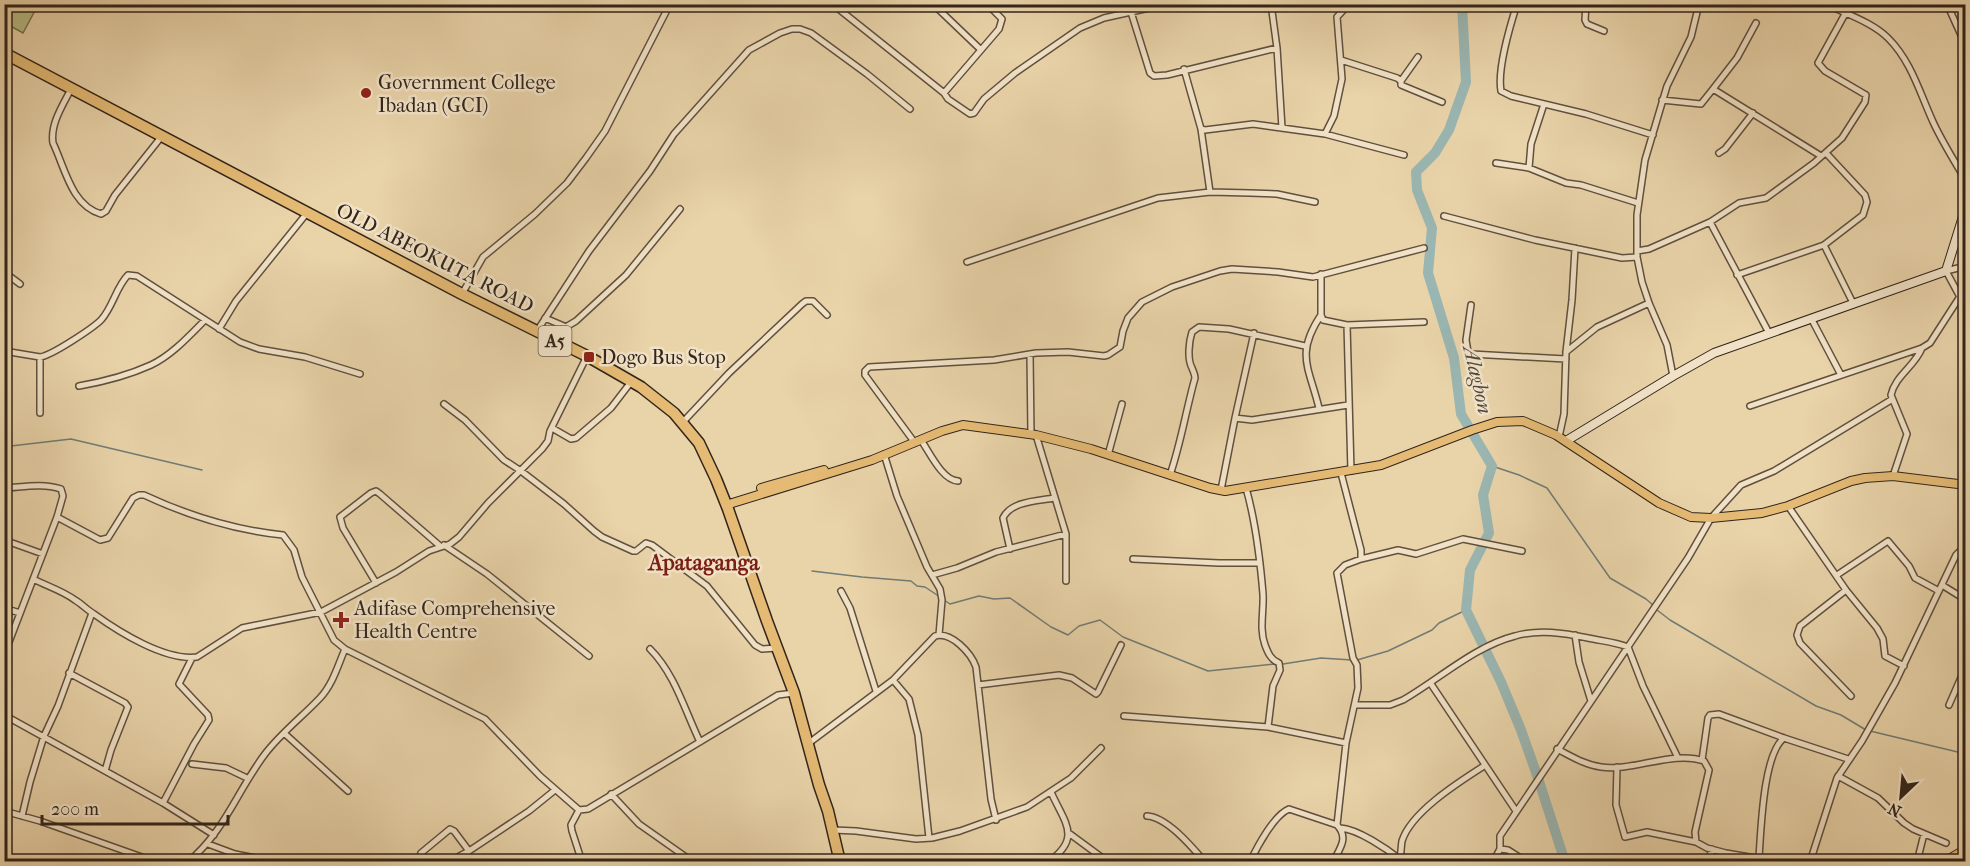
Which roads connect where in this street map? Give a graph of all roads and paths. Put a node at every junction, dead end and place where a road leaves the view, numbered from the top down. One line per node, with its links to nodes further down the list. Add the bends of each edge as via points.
1 (670, 4): 64 (street, via 605,131 586,158 535,214 483,257)
2 (933, 4): 20 (street)
3 (987, 4): 13 (street)
4 (1270, 4): 19 (street)
5 (1349, 4): 23 (street, via 1337,17)
6 (1517, 4): 31 (street, via 1502,68 1501,91)
7 (1586, 4): 17 (street, via 1587,24)
8 (1699, 4): 29 (street, via 1691,37)
9 (1827, 4): 15 (street)
10 (1947, 4): 18 (street)
11 (1163, 5): 14 (street)
12 (835, 6): 28 (street)
13 (996, 8): 20 (street, via 1002,22)
14 (1131, 12): 24 (street, via 1150,73 1167,75); 28 (street, via 1080,28 1015,73 984,99 974,113 970,114)
15 (1845, 14): 40 (street, via 1818,63 1866,98 1842,138); 44 (street, via 1876,29 1900,53)
16 (1756, 23): 27 (street, via 1737,58)
17 (1604, 31)
18 (1965, 46)
19 (1277, 48): 24 (street); 34 (street)
20 (980, 49): 28 (street)
21 (4, 52): 26 (highway, OLD ABEOKUTA ROAD / A5)
22 (1418, 57): 25 (street)
23 (1341, 60): 25 (street); 36 (street, via 1340,89)
24 (1184, 69): 35 (street)
25 (1401, 81): 30 (street, via 1401,85)
26 (72, 88): 38 (highway, OLD ABEOKUTA ROAD / A5); 38 (street, via 52,137 80,202 93,211 106,211)
27 (1713, 89): 29 (street, via 1701,104); 33 (street)
28 (944, 93)
29 (1662, 100): 37 (street)
30 (1442, 102)
31 (1544, 104): 37 (street); 43 (street, via 1531,144)
32 (910, 109): 72 (street, via 811,33 792,29 749,50 674,134)
33 (1753, 113): 39 (street); 40 (street)
34 (1282, 128): 35 (street, via 1253,124); 36 (street)
35 (1201, 129): 45 (street)
36 (1325, 134): 41 (street)
37 (1653, 135): 47 (street)
38 (162, 136): 50 (highway, OLD ABEOKUTA ROAD / A5)
39 (1719, 153)
40 (1823, 155): 52 (street, via 1766,198 1739,203); 53 (street, via 1861,188 1867,202 1863,215)
41 (1404, 156)
42 (1496, 163): 43 (street)
43 (1529, 168): 47 (street)
44 (1965, 181)
45 (1210, 192): 46 (street, via 1266,193); 57 (street, via 1158,198)
46 (1315, 202)
47 (1638, 203): 56 (street)
48 (1965, 207): 59 (street)
49 (680, 209): 72 (street, via 626,275 576,321 566,327)
50 (308, 212): 64 (highway, OLD ABEOKUTA ROAD / A5); 77 (street, via 236,301)
51 (1444, 216): 55 (street)
52 (1710, 222): 56 (street); 62 (street)
53 (1824, 245): 62 (street); 67 (street)
54 (1424, 248): 61 (street)
55 (1575, 248): 56 (street, via 1622,258); 86 (street)
56 (1637, 254): 66 (street)
57 (967, 262)
58 (1965, 266): 59 (street)
59 (1946, 271): 65 (street); 67 (street)
60 (4, 272): 63 (street)
61 (1322, 274): 71 (street); 84 (street, via 1313,277 1269,271 1220,271 1142,302 1128,318 1120,347 1108,355)
62 (1737, 275): 80 (street)
63 (20, 284)
64 (462, 294): 78 (highway, OLD ABEOKUTA ROAD / A5)
65 (1959, 298): 69 (street); 82 (street, via 1930,343)
66 (1649, 303): 86 (street, via 1597,327); 90 (street, via 1667,345)
67 (1853, 303): 73 (street)
68 (1471, 305): 86 (street, via 1466,340 1471,354)
69 (1965, 308)
70 (827, 315): 101 (street, via 813,301 806,301)
71 (1321, 315): 76 (street, via 1323,320); 81 (street)
72 (545, 318): 78 (street)
73 (1811, 318): 80 (street); 89 (street)
74 (205, 320): 77 (street); 87 (street, via 137,276 128,275 101,320); 92 (street, via 151,365)
75 (1424, 322): 76 (street)
76 (1347, 325): 96 (street)
77 (219, 329): 88 (street, via 259,349 305,357)
78 (537, 332): 85 (highway, OLD ABEOKUTA ROAD / A5)
79 (1254, 333): 81 (street); 100 (street); 112 (street, via 1200,327 1192,332 1191,367 1196,378)
80 (1769, 333): 90 (street, via 1714,353)
81 (1305, 346): 98 (street)
82 (1922, 348): 89 (street); 93 (street, via 1895,382)
83 (4, 351): 87 (street)
84 (1030, 354): 103 (street); 105 (street, via 994,360 869,367 866,375)
85 (587, 356): 91 (highway, OLD ABEOKUTA ROAD / A5); 102 (street)
86 (1566, 356): 104 (street)
87 (40, 357): 99 (street)
88 (360, 374)
89 (1841, 375): 97 (street)
90 (1673, 376): 104 (street)
91 (631, 382): 101 (highway, OLD ABEOKUTA ROAD / A5, via 659,400); 102 (street, via 611,408 576,438)
92 (79, 386)
93 (1892, 400): 113 (street, via 1907,434); 123 (street, via 1774,471 1741,485)
94 (444, 404): 108 (street, via 491,449)
95 (1122, 404): 107 (street)
96 (1348, 405): 98 (street); 109 (street)
97 (1750, 406)
98 (1318, 408): 100 (street, via 1252,420)
99 (40, 413)
100 (1235, 418): 118 (street)
101 (682, 423): 120 (highway, OLD ABEOKUTA ROAD / A5, via 699,443)
102 (552, 428): 108 (street, via 548,441)
103 (1034, 435): 105 (main road, via 963,425); 107 (main road); 119 (street)
104 (1563, 439): 109 (main road, via 1523,421 1497,422 1381,465); 123 (main road, via 1666,507 1691,517)
105 (918, 441): 106 (main road); 114 (street, via 944,474)
106 (883, 455): 120 (main road); 134 (street)
107 (1108, 455): 112 (main road)
108 (521, 471): 126 (street, via 459,537); 151 (street, via 602,537 633,551 646,543 672,559 712,591 755,645 762,649)
109 (1351, 471): 110 (main road)
110 (1341, 473): 117 (main road); 132 (street)
111 (1965, 474): 115 (street)
112 (1170, 475): 118 (main road)
113 (1893, 476): 115 (main road); 121 (main road, via 1851,481)
114 (958, 482)
115 (1963, 485)
116 (4, 488): 122 (street, via 39,485 61,489)
117 (1246, 488): 118 (main road); 133 (street)
118 (1221, 490)
119 (1054, 498): 124 (street); 128 (street, via 1023,504 1005,514)
120 (725, 502): 151 (highway, OLD ABEOKUTA ROAD / A5)
121 (1788, 506): 123 (main road); 135 (street)
122 (57, 517): 130 (street); 144 (street, via 100,540 108,538 133,498 144,495 218,524 284,535)
123 (1712, 518): 150 (street)
124 (1066, 534): 128 (street); 137 (street)
125 (4, 540): 130 (street)
126 (442, 545): 138 (street); 138 (street, via 376,491 371,493 340,517); 155 (street, via 487,574)
127 (1965, 545): 139 (street)
128 (1010, 549): 134 (street)
129 (1522, 551): 132 (street, via 1463,539 1416,554 1398,550)
130 (43, 554): 136 (street)
131 (1133, 559): 133 (street)
132 (1361, 559): 167 (street, via 1336,573 1357,665)
133 (1260, 562): 171 (street, via 1262,633 1280,670 1273,686)
134 (932, 575): 147 (street, via 942,600)
135 (1837, 575): 139 (street, via 1888,541 1915,578); 140 (street)
136 (33, 579): 145 (street); 146 (street)
137 (1066, 581)
138 (376, 583): 144 (street)
139 (1941, 588): 142 (street); 157 (street)
140 (1846, 590): 157 (street, via 1877,628 1885,656); 165 (street, via 1800,626 1797,635 1800,643)
141 (841, 591): 163 (street)
142 (1965, 600)
143 (4, 608): 145 (street)
144 (321, 612): 152 (street, via 334,640); 156 (street, via 242,628)
145 (20, 613): 154 (street)
146 (92, 613): 156 (street, via 155,649); 159 (street)
147 (939, 635): 160 (street); 162 (street, via 950,638 972,657)
148 (1575, 635): 150 (street); 161 (street, via 1537,632 1514,636 1490,645); 166 (street)
149 (1121, 645): 162 (street, via 1096,694 1066,675)
150 (1629, 647): 166 (street); 180 (street, via 1642,686)
151 (778, 648): 164 (highway, OLD ABEOKUTA ROAD / A5)
152 (345, 649): 172 (street, via 326,690); 189 (street, via 485,719)
153 (650, 649): 175 (street, via 676,687)
154 (4, 655)
155 (589, 656)
156 (192, 657): 193 (street, via 179,684 210,717)
157 (1904, 666): 181 (street)
158 (1965, 666): 168 (street)
159 (69, 674): 173 (street); 186 (street, via 128,707)
160 (892, 680): 163 (street); 205 (street, via 909,699 918,735)
161 (1431, 684): 167 (street, via 1390,705); 184 (street)
162 (978, 685): 199 (street)
163 (876, 691): 176 (street)
164 (795, 693): 175 (street, via 778,695); 176 (highway, OLD ABEOKUTA ROAD / A5)
165 (1851, 696)
166 (1591, 701): 179 (street)
167 (1355, 705): 177 (street)
168 (1949, 705)
169 (4, 714): 173 (street)
170 (1124, 716): 171 (street)
171 (1268, 727): 177 (street)
172 (284, 733): 188 (street); 190 (street)
173 (44, 736): 186 (street); 197 (street)
174 (1784, 738): 181 (street); 182 (street, via 1723,714 1710,715); 214 (street, via 1768,774)
175 (700, 742): 192 (street)
176 (809, 743): 201 (highway, OLD ABEOKUTA ROAD / A5)
177 (1346, 743): 200 (street)
178 (1101, 748): 191 (street)
179 (1557, 749): 185 (street, via 1602,768); 196 (street)
180 (1678, 758): 182 (street); 185 (street)
181 (1848, 759): 187 (street)
182 (1702, 760): 206 (street, via 1709,770)
183 (192, 764): 188 (street, via 226,768)
184 (1484, 766): 196 (street); 227 (street, via 1424,811 1402,842)
185 (1617, 767): 206 (street, via 1616,805 1625,837 1647,832)
186 (105, 771): 193 (street)
187 (1838, 776): 203 (street, via 1878,798 1904,823); 232 (street)
188 (247, 778): 204 (street)
189 (555, 789): 194 (street); 212 (street)
190 (348, 791)
191 (1051, 792): 199 (street); 202 (street)
192 (610, 794): 194 (street, via 588,809); 220 (street, via 639,824)
193 (163, 803): 204 (street)
194 (579, 810): 219 (street, via 572,831)
195 (4, 811): 197 (street)
196 (1516, 811): 209 (street, via 1500,836)
197 (22, 816): 215 (street)
198 (1147, 816): 224 (street, via 1159,818)
199 (996, 820): 205 (street)
200 (1338, 827): 225 (street, via 1289,809); 226 (street, via 1344,834); 227 (street, via 1362,835)
201 (833, 830): 205 (street); 221 (highway, OLD ABEOKUTA ROAD / A5)
202 (1070, 834): 222 (street, via 1064,848); 223 (street)
203 (1924, 834): 207 (street); 233 (street)
204 (214, 835): 208 (street)
205 (929, 838)
206 (1696, 842): 210 (street)
207 (1946, 843)
208 (208, 844): 216 (street); 217 (street, via 235,854)
209 (1500, 849): 228 (street); 229 (street)
210 (1712, 849): 214 (street); 230 (street)
211 (1965, 849): 234 (main road)
212 (469, 851): 213 (street, via 450,829); 218 (street)
213 (421, 853)
214 (1759, 857): 231 (street)
215 (156, 861)
216 (188, 861)
217 (275, 861)
218 (448, 861)
219 (582, 861)
220 (693, 861)
221 (840, 861)
222 (1048, 861)
223 (1108, 861)
224 (1205, 861)
225 (1250, 861)
226 (1333, 861)
227 (1402, 861)
228 (1493, 861)
229 (1527, 861)
230 (1708, 861)
231 (1778, 861)
232 (1810, 861)
233 (1917, 861)
234 (1944, 861)

